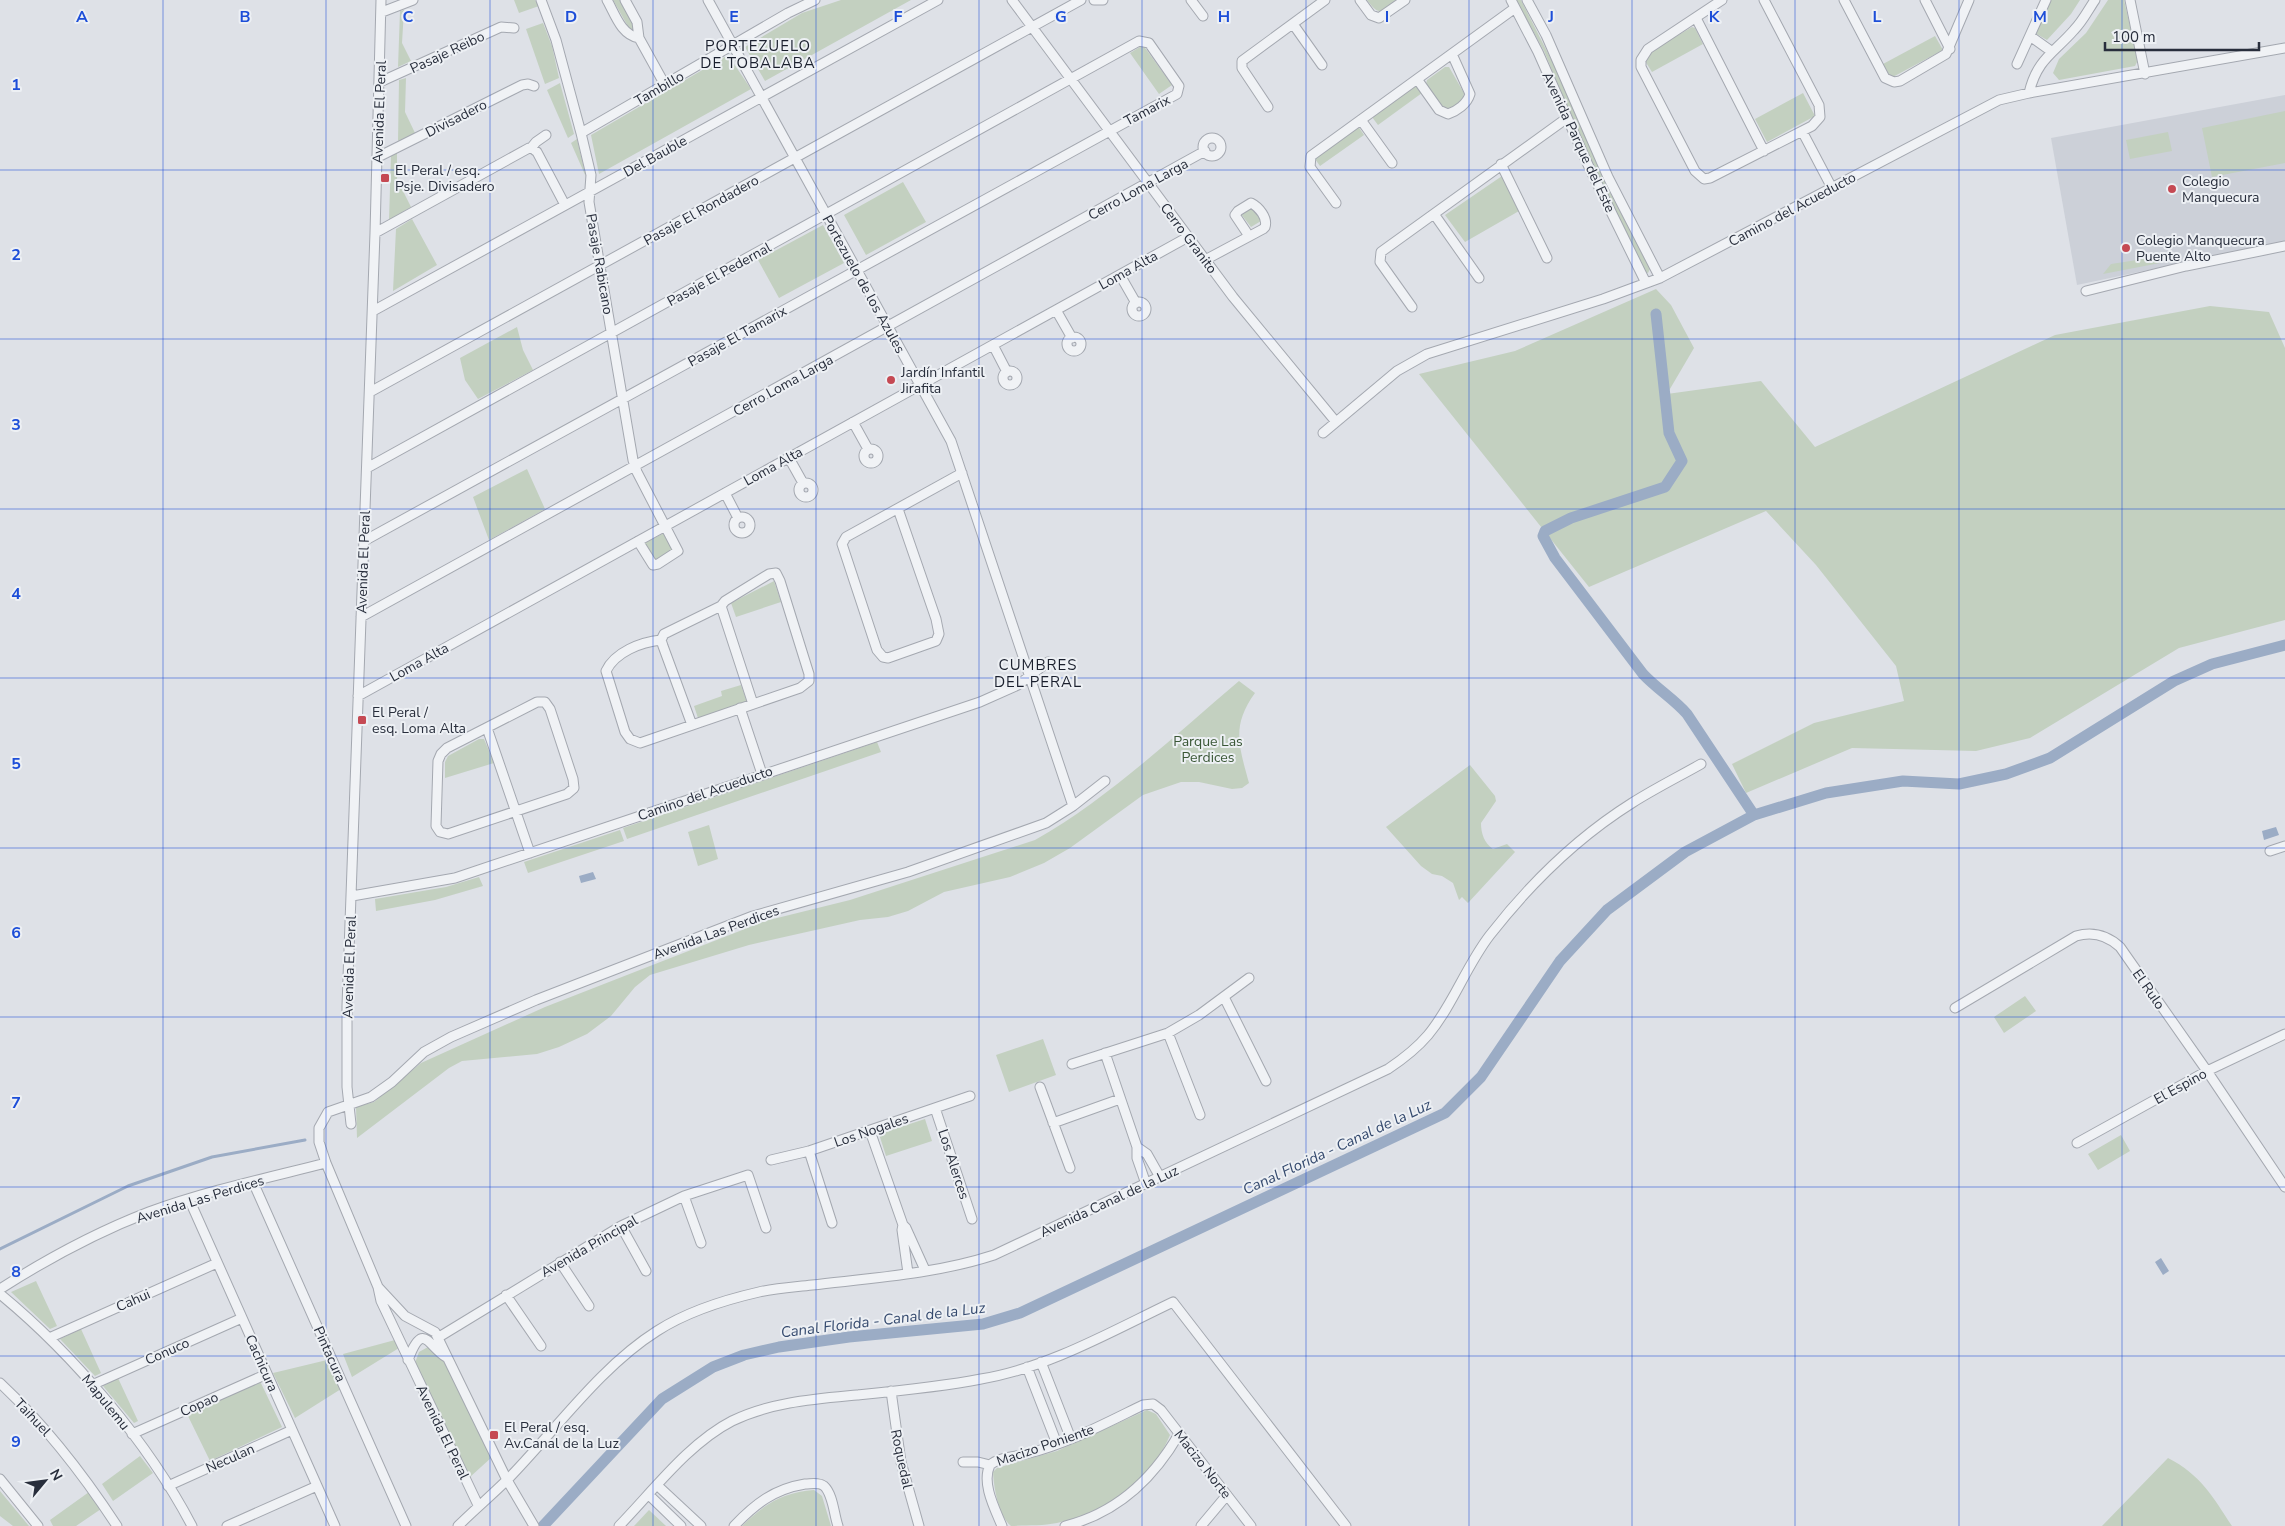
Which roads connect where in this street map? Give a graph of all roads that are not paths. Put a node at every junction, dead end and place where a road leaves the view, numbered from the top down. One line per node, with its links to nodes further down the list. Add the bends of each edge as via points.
1 (381, 0): 27 (street, Avenida El Peral)
2 (413, 0): 27 (street)
3 (541, 0): 56 (street, Pasaje Rabicano, via 560,54)
4 (607, 0): 34 (street, via 624,31)
5 (625, 0): 34 (street, via 639,26)
6 (708, 0): 35 (street, Portezuelo de los Azules)
7 (815, 0): 35 (street, Tambillo)
8 (938, 0): 50 (street, Del Bauble)
9 (1012, 0): 31 (street, Cerro Granito)
10 (1081, 0): 31 (street, Pasaje El Rondadero)
11 (1094, 0): 12 (street)
12 (1103, 0)
13 (1191, 0): 28 (street)
14 (1325, 0): 30 (street)
15 (1360, 0): 16 (street, via 1371,15 1379,18)
16 (1405, 0)
17 (1527, 0): 82 (street, Avenida Parque del Este, via 1546,35 1616,193)
18 (1722, 0): 29 (street)
19 (1764, 0): 55 (street, via 1820,109 1818,121)
20 (1844, 0): 37 (street, via 1888,80 1900,81 1941,58)
21 (1925, 0): 37 (street)
22 (1969, 0): 37 (street)
23 (2046, 0): 33 (street)
24 (2095, 0): 38 (street, via 2075,29)
25 (2130, 0): 43 (street)
26 (1513, 4): 39 (street); 52 (street, Avenida Parque del Este)
27 (382, 12): 46 (street, Avenida El Peral)
28 (1203, 16)
29 (1696, 18): 59 (street); 59 (street, via 1644,52 1641,67 1699,176 1710,178)
30 (1293, 24): 42 (street); 51 (street, via 1241,64)
31 (1033, 27): 44 (street, Cerro Granito); 62 (street, Pasaje El Rondadero)
32 (514, 28): 46 (street, Pasaje Reibo, via 501,27)
33 (2030, 36): 38 (street); 41 (street)
34 (639, 38): 47 (street)
35 (733, 46): 47 (street, Tambillo); 50 (street, Portezuelo de los Azules)
36 (2285, 48): 43 (street, Camino del Acueducto)
37 (1950, 49)
38 (2050, 51): 49 (street, via 2036,72)
39 (1452, 54): 45 (street); 45 (street, via 1470,94 1458,109 1448,114 1439,110)
40 (1162, 62): 44 (street, Pasaje El Pedernal, via 1149,43 1142,40); 54 (street, Tamarix, via 1179,86 1179,93)
41 (2017, 64)
42 (1322, 66)
43 (2145, 74): 49 (street, Camino del Acueducto)
44 (1071, 79): 54 (street, Cerro Granito); 70 (street, Pasaje El Pedernal)
45 (1418, 79): 53 (street)
46 (380, 82): 61 (street, Avenida El Peral)
47 (665, 85): 56 (street, Tambillo)
48 (534, 86): 61 (street, Divisadero, via 522,85)
49 (2029, 93): 66 (street, Camino del Acueducto, via 1989,105)
50 (762, 97): 62 (street, Portezuelo de los Azules); 67 (street, Del Bauble)
51 (1268, 107)
52 (1567, 118): 64 (street); 83 (street, Avenida Parque del Este)
53 (1361, 120): 63 (street); 68 (street, via 1314,154 1309,162)
54 (1109, 130): 65 (street, Cerro Granito); 79 (street, Pasaje El Tamarix)
55 (1802, 131): 59 (street); 66 (street)
56 (581, 133): 67 (street, Pasaje Rabicano, via 591,175)
57 (546, 135): 58 (street)
58 (531, 148): 69 (street, via 537,152); 72 (street)
59 (1764, 151)
60 (1205, 152): 65 (street, Cerro Loma Larga)
61 (378, 157): 72 (street, Avenida El Peral)
62 (795, 158): 70 (street, Portezuelo de los Azules); 78 (street, Pasaje El Rondadero)
63 (1392, 163)
64 (1501, 164): 71 (street); 76 (street)
65 (1148, 184): 74 (street, Cerro Granito); 89 (street, Cerro Loma Larga)
66 (1832, 188): 82 (street, Camino del Acueducto)
67 (590, 192): 69 (street, Del Bauble); 78 (street, Pasaje Rabicano)
68 (1336, 203)
69 (565, 205): 88 (street, Del Bauble)
70 (826, 214): 79 (street, Portezuelo de los Azules); 90 (street, Pasaje El Pedernal)
71 (1434, 214): 81 (street); 86 (street, via 1379,257 1381,265)
72 (375, 233): 88 (street, Avenida El Peral)
73 (1249, 236): 77 (street)
74 (1188, 237): 77 (street, Cerro Granito); 80 (street, Loma Alta)
75 (2285, 246): 84 (street)
76 (1547, 258)
77 (1205, 260): 98 (street, Cerro Granito)
78 (600, 265): 90 (street, Pasaje Rabicano); 95 (street, Pasaje El Rondadero)
79 (856, 270): 89 (street, Portezuelo de los Azules); 96 (street, Pasaje El Tamarix)
80 (1120, 274): 85 (street); 87 (street, Loma Alta)
81 (1479, 278)
82 (1660, 278): 83 (street, Camino del Acueducto)
83 (1646, 283): 98 (street, Camino del Acueducto, via 1427,354 1397,371)
84 (2086, 291)
85 (1136, 303)
86 (1412, 306)
87 (1056, 310): 91 (street); 92 (street, Loma Alta)
88 (372, 311): 95 (street, Avenida El Peral)
89 (888, 327): 94 (street, Portezuelo de los Azules); 102 (street, Cerro Loma Larga)
90 (611, 333): 96 (street, Pasaje Rabicano); 103 (street, Pasaje El Pedernal)
91 (1072, 338)
92 (992, 345): 93 (street); 94 (street, Loma Alta)
93 (1007, 372)
94 (920, 385): 97 (street, Loma Alta); 104 (street, Portezuelo de los Azules, via 951,441)
95 (370, 392): 103 (street, Avenida El Peral)
96 (622, 399): 102 (street, Pasaje Rabicano); 110 (street, Pasaje El Tamarix)
97 (853, 422): 100 (street); 101 (street, Loma Alta)
98 (1336, 422): 99 (street, Camino del Acueducto)
99 (1323, 433)
100 (868, 449)
101 (789, 458): 105 (street, Loma Alta); 106 (street, via 803,483 808,482 813,487)
102 (635, 466): 109 (street, Pasaje Rabicano); 113 (street, Cerro Loma Larga)
103 (367, 468): 110 (street, Avenida El Peral)
104 (962, 473): 107 (street); 116 (street, Portezuelo de los Azules)
105 (725, 493): 108 (street); 109 (street, Loma Alta)
106 (809, 496)
107 (898, 509): 107 (street, via 939,634 936,641 888,658 877,650 842,544 846,536)
108 (738, 518)
109 (666, 526): 111 (street, Loma Alta); 111 (street, Pasaje Rabicano, via 678,551 658,564 651,563)
110 (364, 541): 113 (street, Avenida El Peral)
111 (638, 541): 117 (street, Loma Alta)
112 (721, 606): 114 (street, via 664,634); 118 (street); 118 (street, via 769,574 776,573 809,681 800,688)
113 (361, 617): 117 (street, Avenida El Peral)
114 (661, 640): 120 (street); 120 (street, via 631,648 609,664 606,671 625,732 630,739 640,743)
115 (1048, 662): 116 (street, Camino del Acueducto)
116 (1031, 676): 123 (street, Camino del Acueducto, via 980,702); 125 (street, Portezuelo de los Azules)
117 (358, 696): 130 (street, Avenida El Peral)
118 (752, 704): 119 (street)
119 (740, 708): 120 (street); 123 (street)
120 (692, 725)
121 (487, 728): 126 (street); 126 (street, via 441,754 438,761 436,826 440,832 448,834); 126 (street, via 537,702 545,702 550,709 574,779 574,788 567,794)
122 (1701, 764): 156 (street, Avenida Canal de la Luz, via 1611,817 1552,867 1490,936 1468,967 1437,1024 1399,1062 1376,1076)
123 (762, 774): 129 (street, Camino del Acueducto)
124 (1105, 782): 125 (street, Avenida Las Perdices)
125 (1073, 806): 143 (street, Avenida Las Perdices, via 1046,823 908,872 753,916 536,1000 451,1037 424,1052 371,1097)
126 (516, 811): 129 (street)
127 (2285, 846): 128 (street)
128 (2270, 851)
129 (530, 853): 130 (street, Camino del Acueducto, via 456,878)
130 (352, 896): 143 (street, Avenida El Peral)
131 (1249, 978): 132 (street)
132 (1224, 997): 134 (street); 139 (street)
133 (1954, 1008): 138 (street, El Rulo, via 2076,936 2102,935 2120,947)
134 (1168, 1033): 136 (street); 146 (street)
135 (2285, 1034): 138 (street, El Espino)
136 (1105, 1053): 137 (street); 142 (street)
137 (1072, 1064)
138 (2207, 1071): 150 (street, El Espino); 159 (street, El Rulo)
139 (1266, 1081)
140 (1040, 1086): 147 (street)
141 (970, 1096): 145 (street, Los Nogales)
142 (1120, 1099): 147 (street); 151 (street)
143 (348, 1104): 144 (street, Avenida Las Perdices); 148 (street, Avenida El Peral)
144 (338, 1107): 154 (street, Avenida El Peral, via 328,1112 319,1128 319,1142)
145 (935, 1108): 149 (street, Los Nogales); 162 (street, Los Alerces)
146 (1200, 1114)
147 (1053, 1123): 155 (street)
148 (351, 1124)
149 (870, 1131): 152 (street, Los Nogales); 164 (street)
150 (2077, 1143)
151 (1137, 1147): 156 (street, via 1147,1154); 158 (street, via 1137,1158)
152 (809, 1151): 153 (street, Los Nogales); 163 (street)
153 (771, 1160)
154 (326, 1162): 157 (street, Avenida Las Perdices); 173 (street, Avenida El Peral)
155 (1070, 1168)
156 (1160, 1177): 158 (street, Avenida Canal de la Luz)
157 (253, 1182): 161 (street, Avenida Las Perdices); 212 (street, Pintacura)
158 (1146, 1184): 170 (street, Avenida Canal de la Luz, via 994,1255)
159 (2285, 1187)
160 (684, 1196): 165 (street, Avenida Principal); 166 (street, Avenida Principal, via 748,1176); 167 (street)
161 (189, 1199): 168 (street, Cachicura); 174 (street, Avenida Las Perdices, via 108,1230)
162 (972, 1219)
163 (832, 1223)
164 (903, 1224): 170 (street); 172 (street)
165 (621, 1226): 169 (street, Avenida Principal); 171 (street)
166 (766, 1228)
167 (701, 1243)
168 (217, 1262): 178 (street, Cachicura); 180 (street, Cahui)
169 (560, 1262): 176 (street, Avenida Principal); 177 (street)
170 (925, 1270): 172 (street, Avenida Canal de la Luz)
171 (646, 1271)
172 (908, 1273): 199 (street, Avenida Canal de la Luz, via 761,1292 673,1322 626,1354)
173 (378, 1287): 179 (street, Avenida El Peral, via 405,1316 430,1328); 183 (street, Avenida El Peral, via 381,1301)
174 (0, 1289)
175 (0, 1294): 180 (street, Mapulemu)
176 (506, 1295): 179 (street, Avenida Principal); 181 (street)
177 (589, 1306)
178 (242, 1318): 186 (street, Cachicura); 188 (street, Conuco)
179 (439, 1337): 182 (street)
180 (49, 1338): 188 (street, Mapulemu)
181 (541, 1346)
182 (448, 1358): 183 (street, via 426,1339 416,1343); 199 (street)
183 (408, 1360): 205 (street, Avenida El Peral)
184 (1041, 1362): 185 (street); 194 (street); 206 (street, via 1173,1302)
185 (1027, 1367): 189 (street, via 982,1379); 195 (street)
186 (267, 1374): 191 (street, Cachicura); 192 (street, Copao)
187 (0, 1383): 208 (street, Taihuel, via 64,1451)
188 (92, 1385): 192 (street, Mapulemu)
189 (891, 1391): 202 (street, via 780,1405 747,1414 705,1439); 220 (street, Roquedal, via 901,1462)
190 (1153, 1404): 193 (street, Macizo Norte); 194 (street, Macizo Poniente, via 1143,1404)
191 (292, 1430): 200 (street, Neculan); 201 (street, Cachicura)
192 (132, 1434): 200 (street, Mapulemu)
193 (1179, 1434): 204 (street, Macizo Norte); 222 (street, via 1158,1465 1126,1498 1095,1517)
194 (1071, 1438): 195 (street, Macizo Poniente)
195 (1057, 1444): 197 (street, Macizo Poniente, via 997,1460)
196 (964, 1462): 197 (street, Macizo Poniente)
197 (990, 1465): 221 (street, via 988,1484)
198 (0, 1479): 207 (street)
199 (507, 1480): 205 (street, Avenida Canal de la Luz); 214 (street)
200 (168, 1486): 209 (street, Mapulemu)
201 (317, 1486): 210 (street); 211 (street, Cachicura)
202 (658, 1486): 203 (street); 217 (street)
203 (649, 1495): 215 (street); 216 (street)
204 (1227, 1495): 223 (street); 224 (street, Macizo Norte)
205 (478, 1505): 213 (street, Avenida Canal de la Luz)
206 (1336, 1514): 225 (street); 226 (street)
207 (38, 1526)
208 (117, 1526)
209 (192, 1526)
210 (227, 1526)
211 (334, 1526)
212 (406, 1526)
213 (458, 1526)
214 (534, 1526)
215 (619, 1526)
216 (681, 1526)
217 (702, 1526)
218 (734, 1526): 219 (street, via 756,1504 773,1493 809,1484 824,1486)
219 (838, 1526)
220 (919, 1526)
221 (1002, 1526)
222 (1066, 1526)
223 (1201, 1526)
224 (1251, 1526)
225 (1339, 1526)
226 (1346, 1526)

